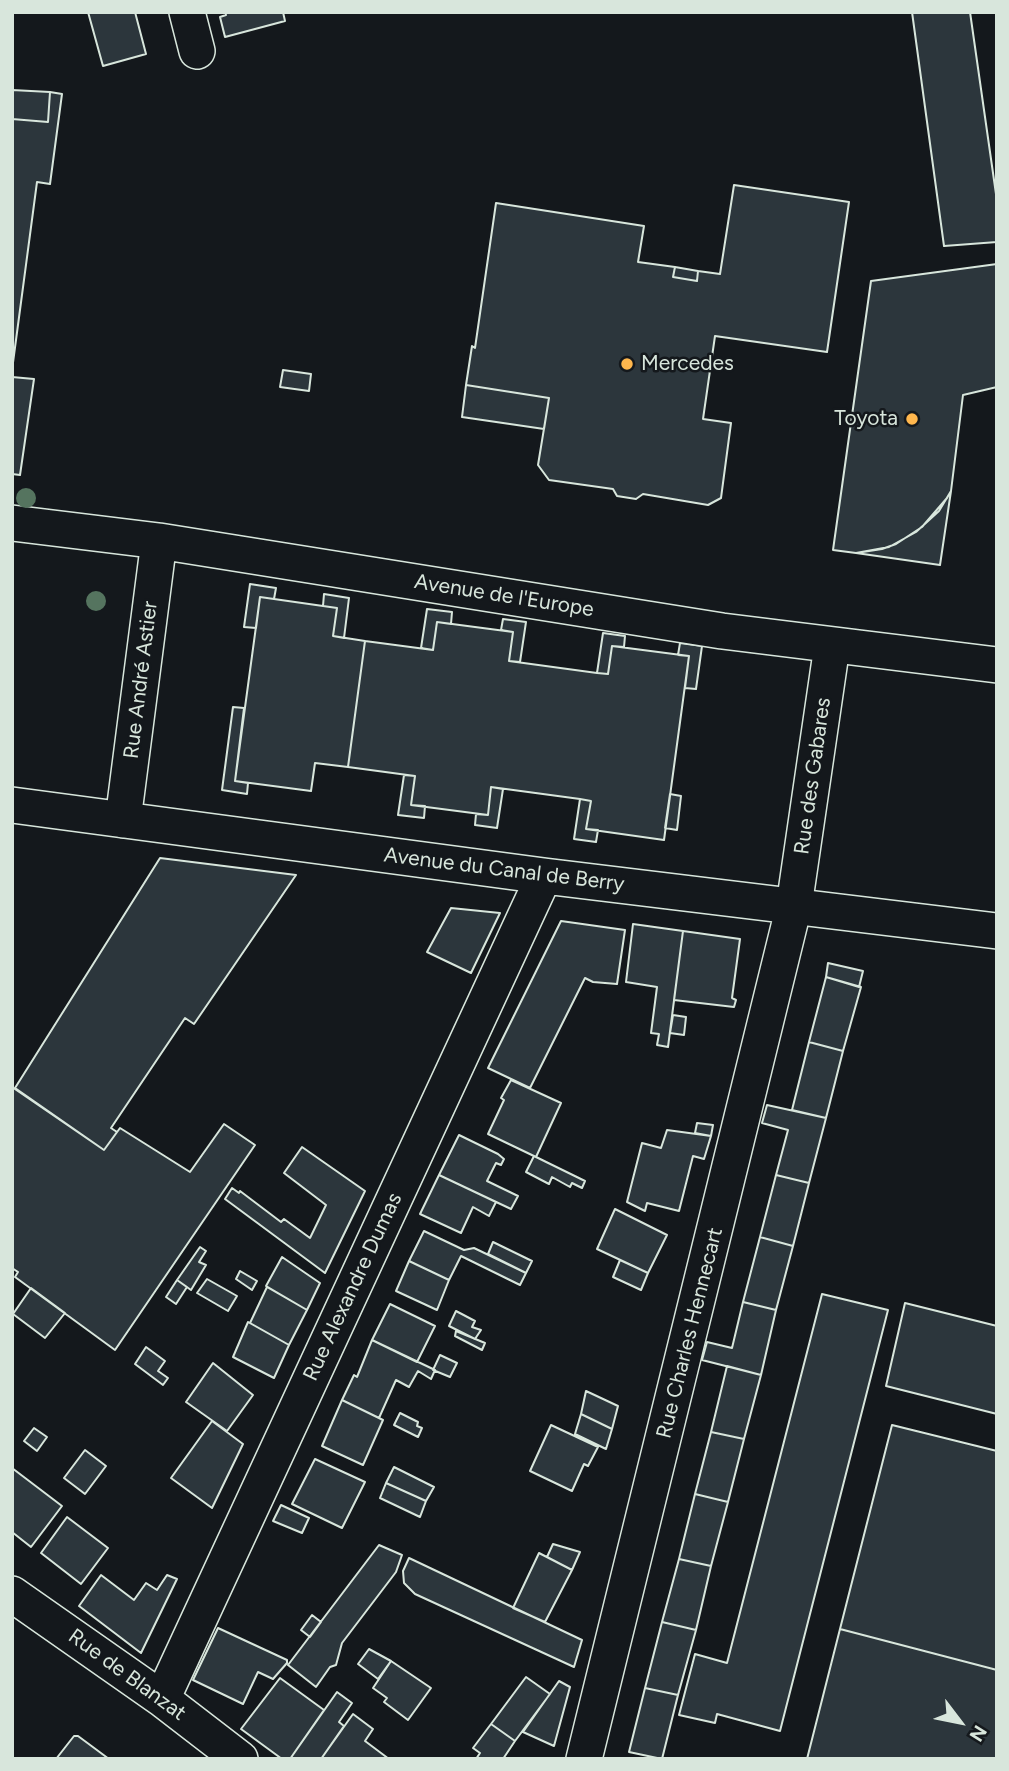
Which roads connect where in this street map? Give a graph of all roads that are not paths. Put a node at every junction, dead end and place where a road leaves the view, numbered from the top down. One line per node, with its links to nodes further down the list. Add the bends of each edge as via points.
1 (187, 12): 2 (street)
2 (197, 51)
3 (12, 523): 4 (street, Avenue de l'Europe)
4 (159, 541): 5 (street, Avenue de l'Europe); 8 (street, Rue André Astier)
5 (832, 646): 6 (street, Avenue de l'Europe); 10 (street, Rue des Gabares)
6 (997, 665)
7 (12, 805): 8 (street, Avenue du Canal de Berry)
8 (123, 820): 9 (street, Avenue du Canal de Berry)
9 (544, 876): 10 (street, Avenue du Canal de Berry); 13 (street, Rue Alexandre Dumas)
10 (794, 906): 11 (street, Avenue du Canal de Berry); 15 (street, Rue Charles Hennecart)
11 (997, 931)
12 (12, 1594): 13 (street, Rue de Blanzat)
13 (162, 1699): 14 (street, Rue de Blanzat)
14 (240, 1759)
15 (584, 1759)

